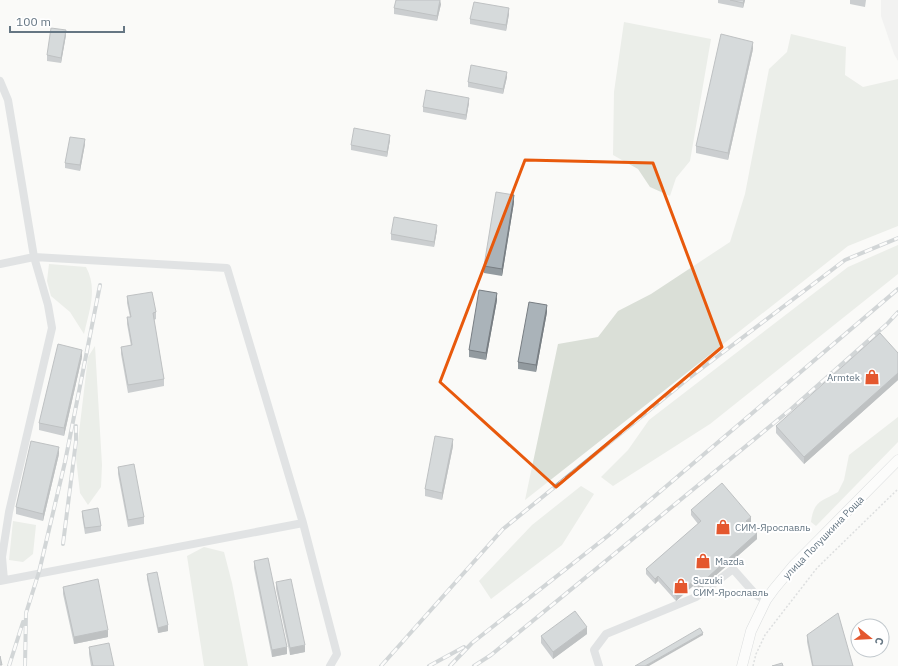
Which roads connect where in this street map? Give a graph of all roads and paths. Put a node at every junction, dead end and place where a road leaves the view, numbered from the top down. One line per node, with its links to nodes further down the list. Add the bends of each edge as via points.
1 (0, 81): 2 (street, via 8,100)
2 (34, 257): 3 (street); 6 (street, via 227,268); 7 (street, via 52,328 9,512 2,557)
3 (0, 264)
4 (898, 460): 8 (main road, улица Полушкина Роща, via 794,565)
5 (898, 489): 12 (path, via 817,568 765,635)
6 (303, 523): 7 (street); 9 (street, via 337,654)
7 (2, 580)
8 (766, 600): 10 (street, via 756,595 733,569 696,597 606,634 594,650); 11 (main road, улица Полушкина Роща, via 751,631)
9 (330, 666)
10 (599, 666)
11 (742, 666)
12 (753, 666)

